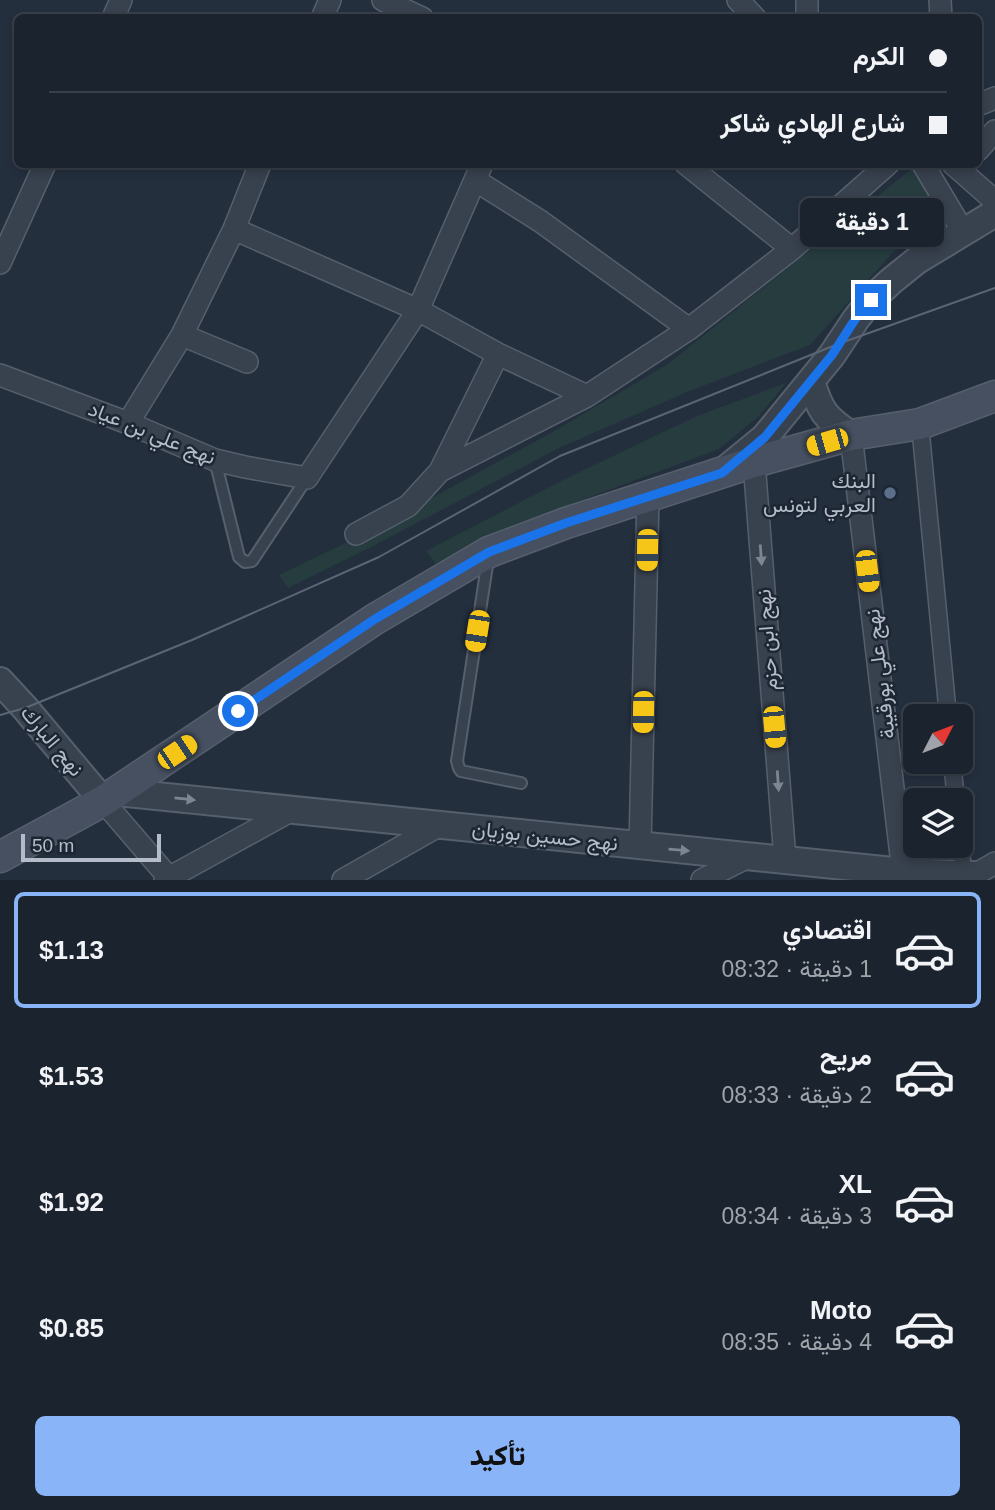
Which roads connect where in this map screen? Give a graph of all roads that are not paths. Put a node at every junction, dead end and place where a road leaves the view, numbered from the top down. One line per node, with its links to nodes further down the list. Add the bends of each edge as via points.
1 (383, 0): 3 (street)
2 (738, 0): 4 (street)
3 (413, 14)
4 (751, 14)
5 (995, 131): 6 (street)
6 (982, 146)
7 (43, 168): 19 (street)
8 (258, 168): 16 (street)
9 (691, 168): 18 (street)
10 (883, 168): 18 (street)
11 (925, 168): 17 (street)
12 (961, 168): 14 (street)
13 (478, 172): 20 (street); 21 (street)
14 (995, 201)
15 (995, 213): 17 (street)
16 (234, 229): 20 (street); 22 (street)
17 (964, 233): 26 (street, via 916,261 871,300)
18 (792, 249): 21 (street)
19 (0, 263)
20 (418, 310): 23 (street); 36 (street)
21 (690, 329): 27 (street)
22 (182, 335): 24 (street); 29 (street)
23 (498, 354): 27 (street); 34 (street)
24 (247, 362)
25 (0, 375): 29 (street, نهج علي بن عياد)
26 (811, 381): 31 (street, via 826,416); 35 (street, via 765,437)
27 (587, 396): 34 (street)
28 (995, 396): 30 (main road)
29 (128, 422): 32 (street, نهج علي بن عياد)
30 (920, 424): 31 (main road); 41 (street)
31 (851, 435): 33 (main road); 51 (street, نهج علي بورقيبة)
32 (215, 460): 36 (street, نهج علي بن عياد); 36 (lane, via 239,557 245,562 252,561)
33 (754, 462): 35 (main road); 49 (street, نهج ابن حزم, one-way to 49)
34 (440, 471): 38 (street, via 408,506)
35 (722, 473): 37 (main road)
36 (307, 478)
37 (648, 496): 39 (main road); 46 (street)
38 (356, 534)
39 (489, 552): 42 (lane, via 457,761 461,771); 43 (main road, via 375,619)
40 (3, 687): 43 (street, نهج البارك)
41 (947, 704)
42 (521, 783)
43 (110, 797): 44 (street, نهج حسين بوزيان, one-way to 44); 48 (main road); 52 (street)
44 (292, 810): 45 (street, نهج حسين بوزيان); 52 (street)
45 (440, 825): 46 (street, نهج حسين بوزيان); 53 (street)
46 (640, 846): 47 (street, نهج حسين بوزيان, one-way to 47)
47 (750, 856): 49 (street, نهج حسين بوزيان); 54 (street)
48 (0, 857)
49 (785, 859): 51 (street, نهج حسين بوزيان)
50 (977, 867): 51 (street, نهج حسين بوزيان)
51 (903, 872)
52 (168, 879)
53 (343, 880)
54 (702, 880)

